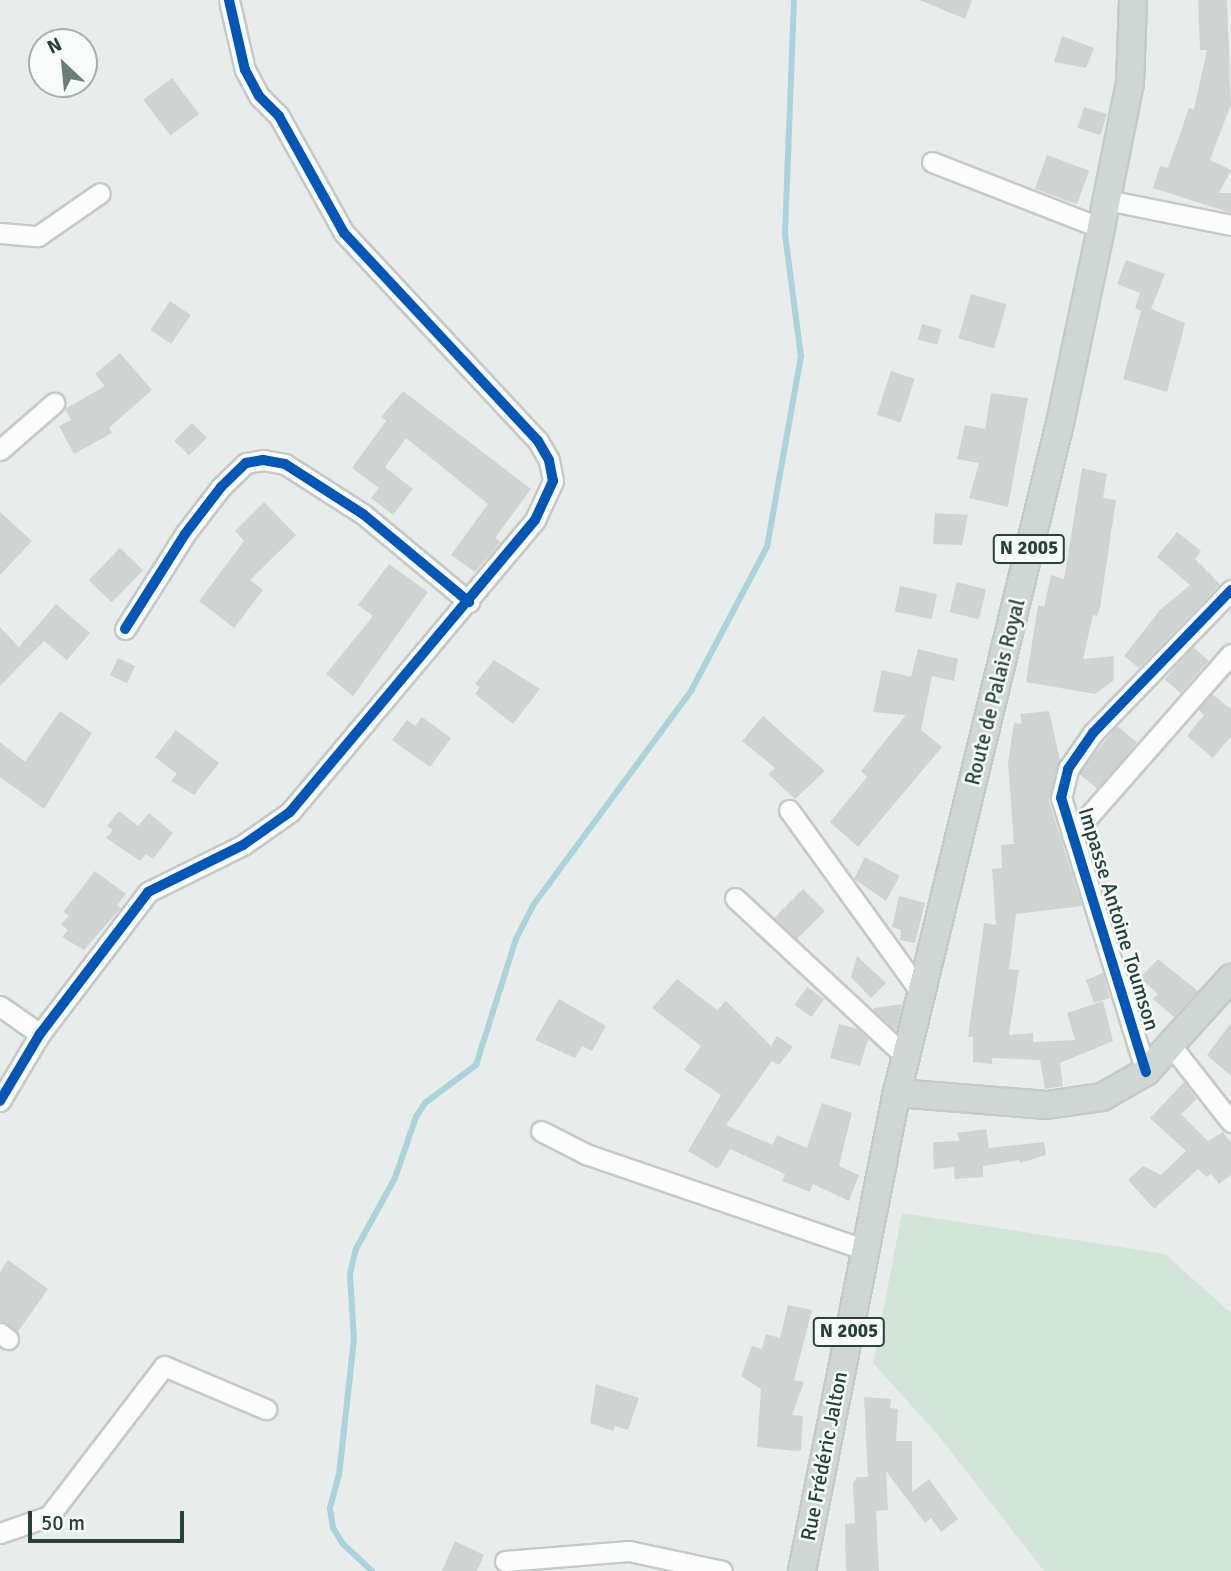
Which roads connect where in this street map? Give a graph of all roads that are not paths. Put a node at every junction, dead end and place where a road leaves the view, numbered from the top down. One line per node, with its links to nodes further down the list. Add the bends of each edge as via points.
1 (229, 0): 12 (street, via 245,70 285,127 344,233 538,442 549,460 553,481 547,499)
2 (1133, 0): 5 (main road, Route de Palais Royal / N 2005, via 1130,83)
3 (932, 163): 7 (street)
4 (100, 194): 8 (street, via 38,236)
5 (1107, 200): 6 (street); 7 (main road, Route de Palais Royal / N 2005)
6 (1231, 225)
7 (1101, 228): 19 (main road, Route de Palais Royal / N 2005, via 1057,436)
8 (0, 233)
9 (54, 403): 10 (street)
10 (0, 450)
11 (1231, 590): 16 (street, Impasse Antoine Toumson, via 1093,733 1068,769 1061,798)
12 (469, 602): 13 (street, via 363,514 285,464 263,460 246,463 221,487 185,534); 21 (street, via 290,812 243,845 148,892)
13 (125, 629)
14 (1231, 654): 16 (street)
15 (789, 810): 19 (street)
16 (1072, 835): 24 (street, Impasse Antoine Toumson)
17 (735, 898): 23 (street)
18 (1231, 978): 22 (main road)
19 (922, 994): 23 (main road, Route de Palais Royal / N 2005)
20 (0, 1006): 21 (street)
21 (40, 1034): 26 (street)
22 (1170, 1045): 24 (main road); 27 (street)
23 (906, 1057): 25 (main road, Route de Palais Royal / N 2005)
24 (1146, 1072): 25 (main road, via 1125,1086 1079,1102 1033,1104)
25 (897, 1093): 29 (main road, Rue Frédéric Jalton / N 2005)
26 (0, 1101)
27 (1231, 1122)
28 (541, 1131): 29 (street, via 586,1154)
29 (866, 1250): 34 (main road, Rue Frédéric Jalton / N 2005)
30 (266, 1409): 31 (street, via 168,1365 155,1373 93,1463 49,1516)
31 (0, 1533)
32 (505, 1561): 33 (street, via 619,1551)
33 (722, 1571)
34 (802, 1571)

